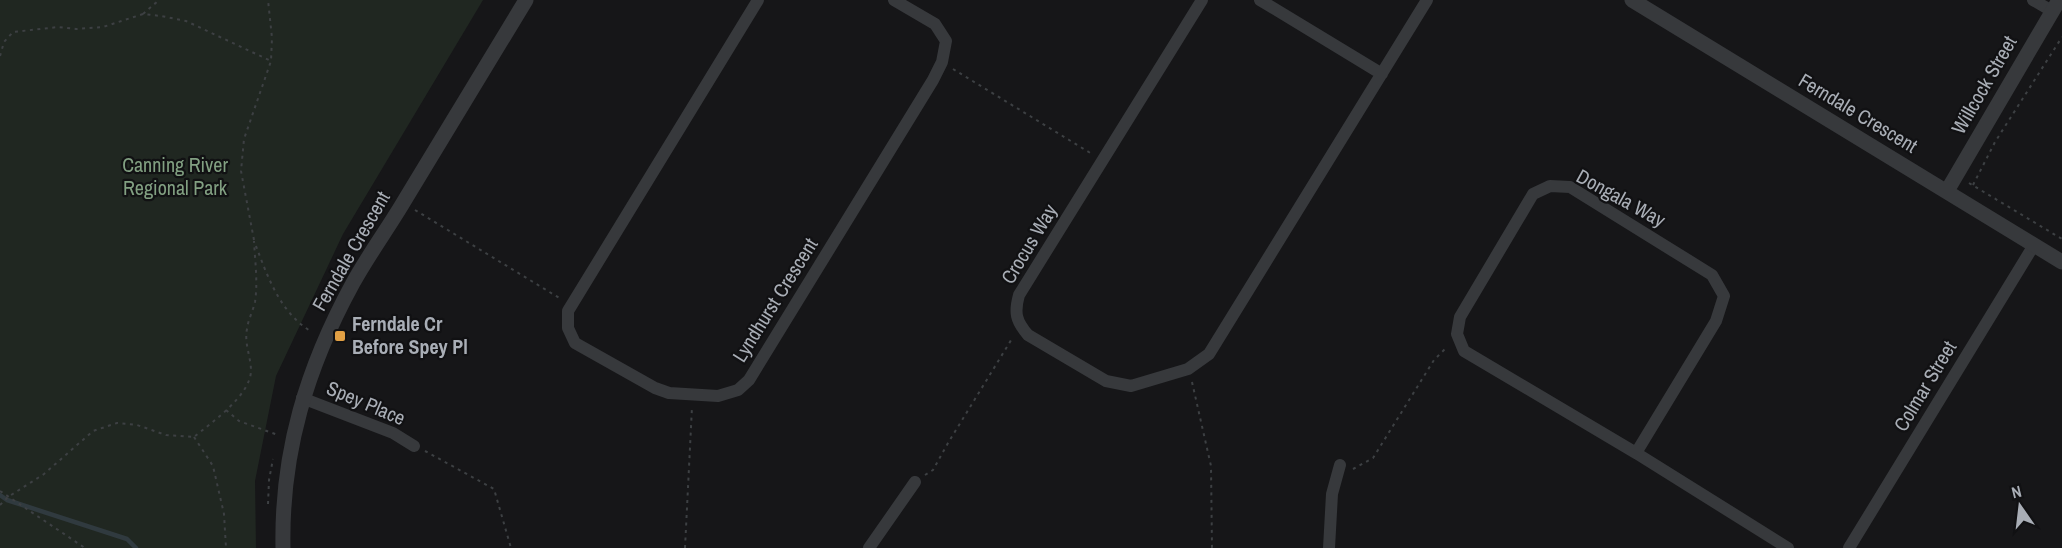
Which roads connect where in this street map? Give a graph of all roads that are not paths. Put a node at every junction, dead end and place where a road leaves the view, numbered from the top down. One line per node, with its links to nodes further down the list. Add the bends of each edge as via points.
1 (526, 0): 14 (street, Ferndale Crescent, via 349,292 325,338)
2 (758, 0): 3 (street, Lyndhurst Crescent, via 568,311 567,328 575,343 669,393 718,396 738,390 749,380 942,62 946,41 935,24)
3 (894, 0)
4 (1202, 0): 10 (street, Crocus Way, via 1019,295 1015,310 1028,335 1106,381 1131,386 1188,369 1209,354)
5 (1260, 0): 10 (street)
6 (1427, 0): 10 (street)
7 (1632, 0): 11 (street, Ferndale Crescent)
8 (2033, 0): 9 (street)
9 (2055, 6): 11 (street, Willcock Street)
10 (1382, 74)
11 (1947, 191): 12 (street, Ferndale Crescent)
12 (2034, 245): 13 (street, Ferndale Crescent); 23 (street, Colmar Street)
13 (2062, 262)
14 (302, 398): 15 (street, Spey Place); 19 (street, Ferndale Crescent, via 285,485)
15 (414, 446)
16 (1636, 453): 16 (street, Dongala Way, via 1464,351 1457,334 1460,317 1533,194 1550,186 1570,187 1712,275 1724,296 1716,321); 22 (street)
17 (1340, 465): 21 (street, via 1332,494)
18 (915, 482): 20 (street)
19 (283, 548)
20 (869, 548)
21 (1329, 548)
22 (1788, 548)
23 (1849, 548)

